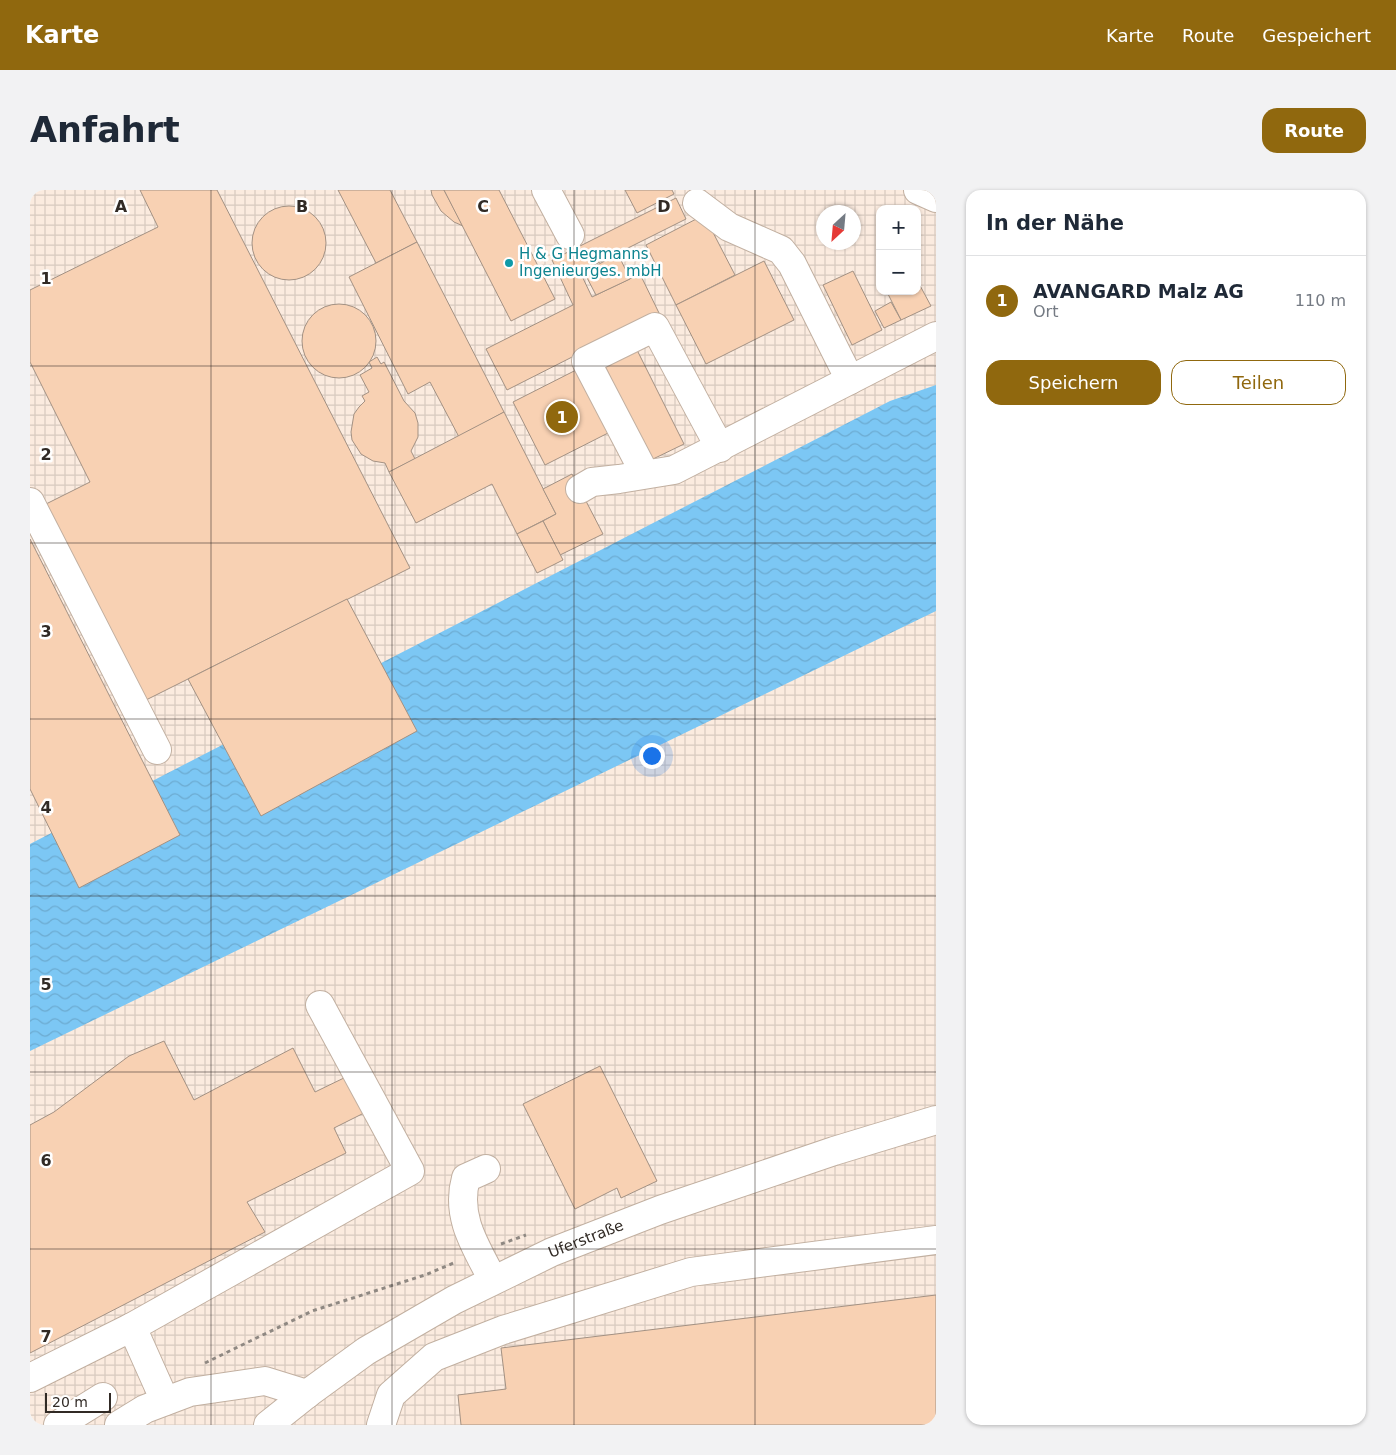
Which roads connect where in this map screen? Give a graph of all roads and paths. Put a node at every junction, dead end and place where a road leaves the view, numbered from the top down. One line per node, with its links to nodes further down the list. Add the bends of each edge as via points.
1 (546, 190): 3 (main road)
2 (697, 203): 5 (main road, via 729,227 781,250 792,264)
3 (570, 235)
4 (936, 336): 5 (main road)
5 (850, 380): 6 (main road)
6 (720, 448): 7 (main road, via 674,470); 7 (main road, via 655,327 586,361)
7 (645, 474): 8 (main road, via 592,482)
8 (580, 489)
9 (30, 502): 10 (main road)
10 (157, 750)
11 (320, 1006): 16 (main road, via 410,1171)
12 (936, 1120): 15 (main road, Uferstraße, via 660,1210 552,1252)
13 (486, 1169): 15 (main road, via 466,1178 463,1209 469,1234)
14 (936, 1240): 24 (main road, via 691,1272 503,1330 434,1357 391,1395)
15 (493, 1280): 18 (main road, Uferstraße, via 366,1351)
16 (132, 1327): 17 (main road); 20 (main road)
17 (30, 1378)
18 (307, 1394): 20 (main road, via 265,1381 190,1392); 23 (main road, Uferstraße)
19 (103, 1397): 21 (main road)
20 (165, 1401): 22 (main road)
21 (58, 1425)
22 (119, 1425)
23 (268, 1425)
24 (381, 1425)

